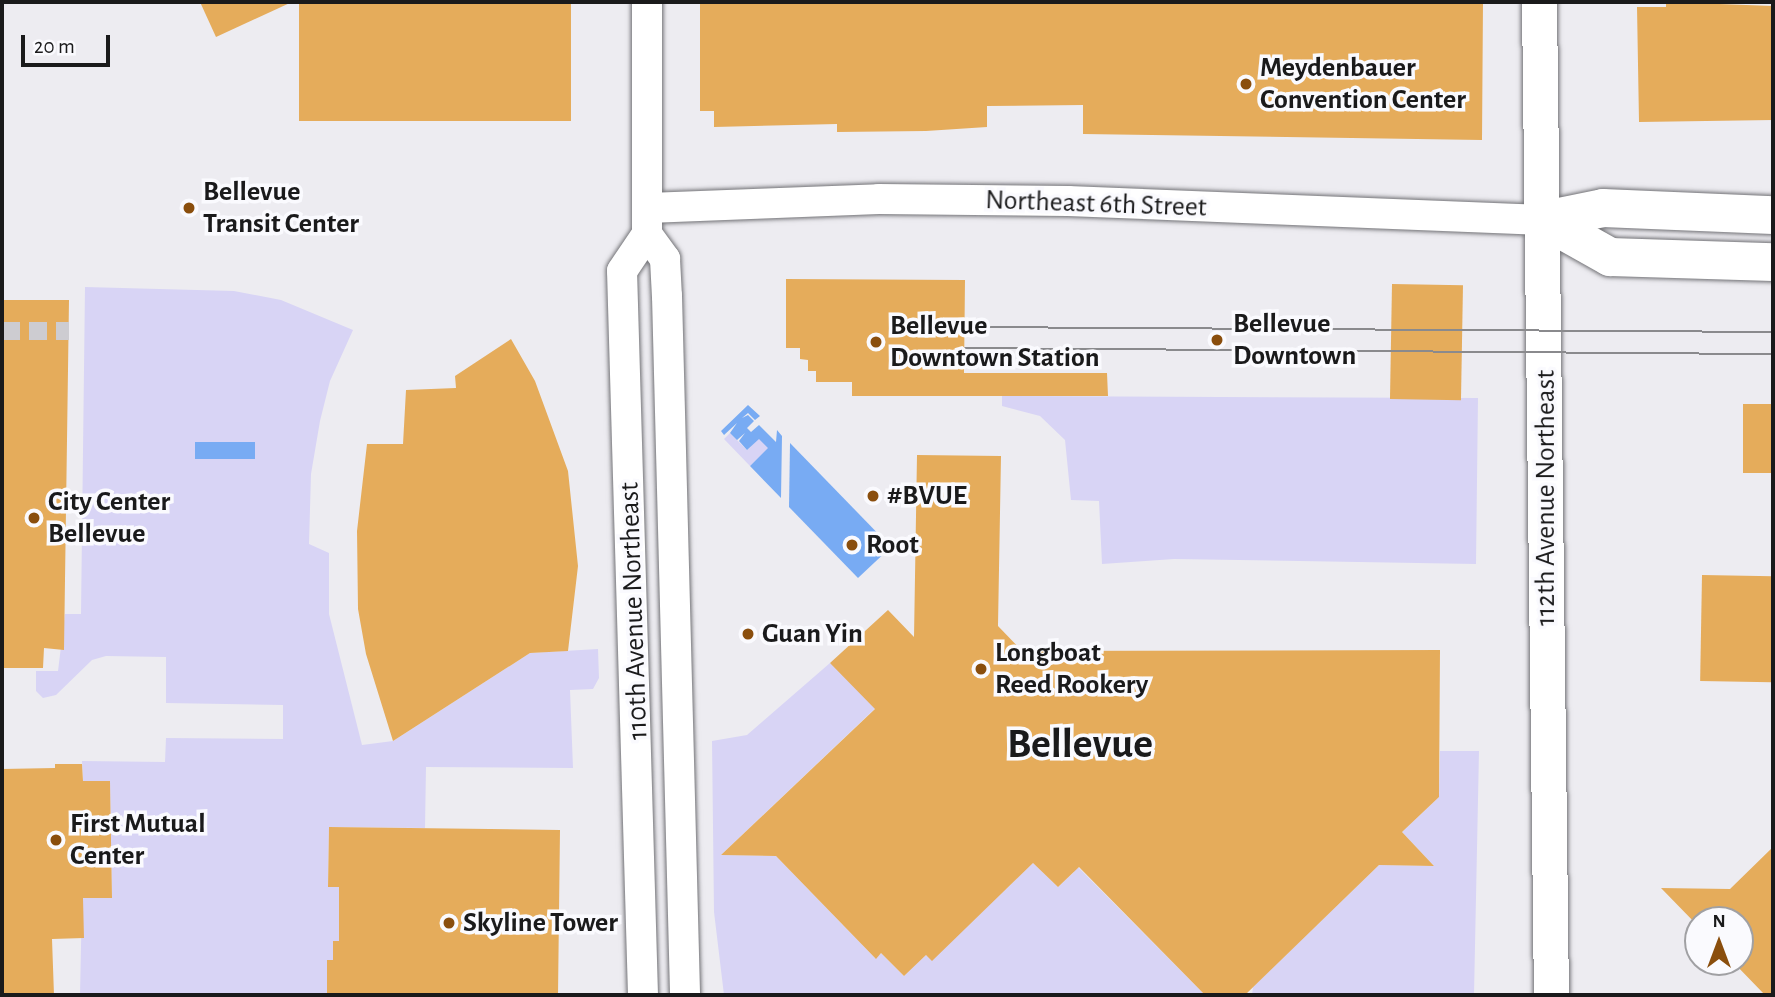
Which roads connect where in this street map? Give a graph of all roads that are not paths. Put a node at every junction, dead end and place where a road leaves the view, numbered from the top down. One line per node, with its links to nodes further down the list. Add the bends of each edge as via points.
1 (647, 2): 4 (street)
2 (1539, 2): 5 (main road, 112th Avenue Northeast)
3 (1773, 215): 5 (highway, via 1603,208)
4 (648, 216): 5 (street, Northeast 6th Street, via 865,200 1068,201); 7 (street, 110th Avenue Northeast, via 622,271); 8 (street, 110th Avenue Northeast, via 665,259)
5 (1544, 220): 6 (highway, via 1610,257); 11 (main road, 112th Avenue Northeast)
6 (1773, 262)
7 (636, 638): 8 (street, via 655,655 660,704); 9 (street, 110th Avenue Northeast)
8 (676, 718): 10 (street, 110th Avenue Northeast)
9 (643, 995)
10 (685, 995)
11 (1551, 995)

